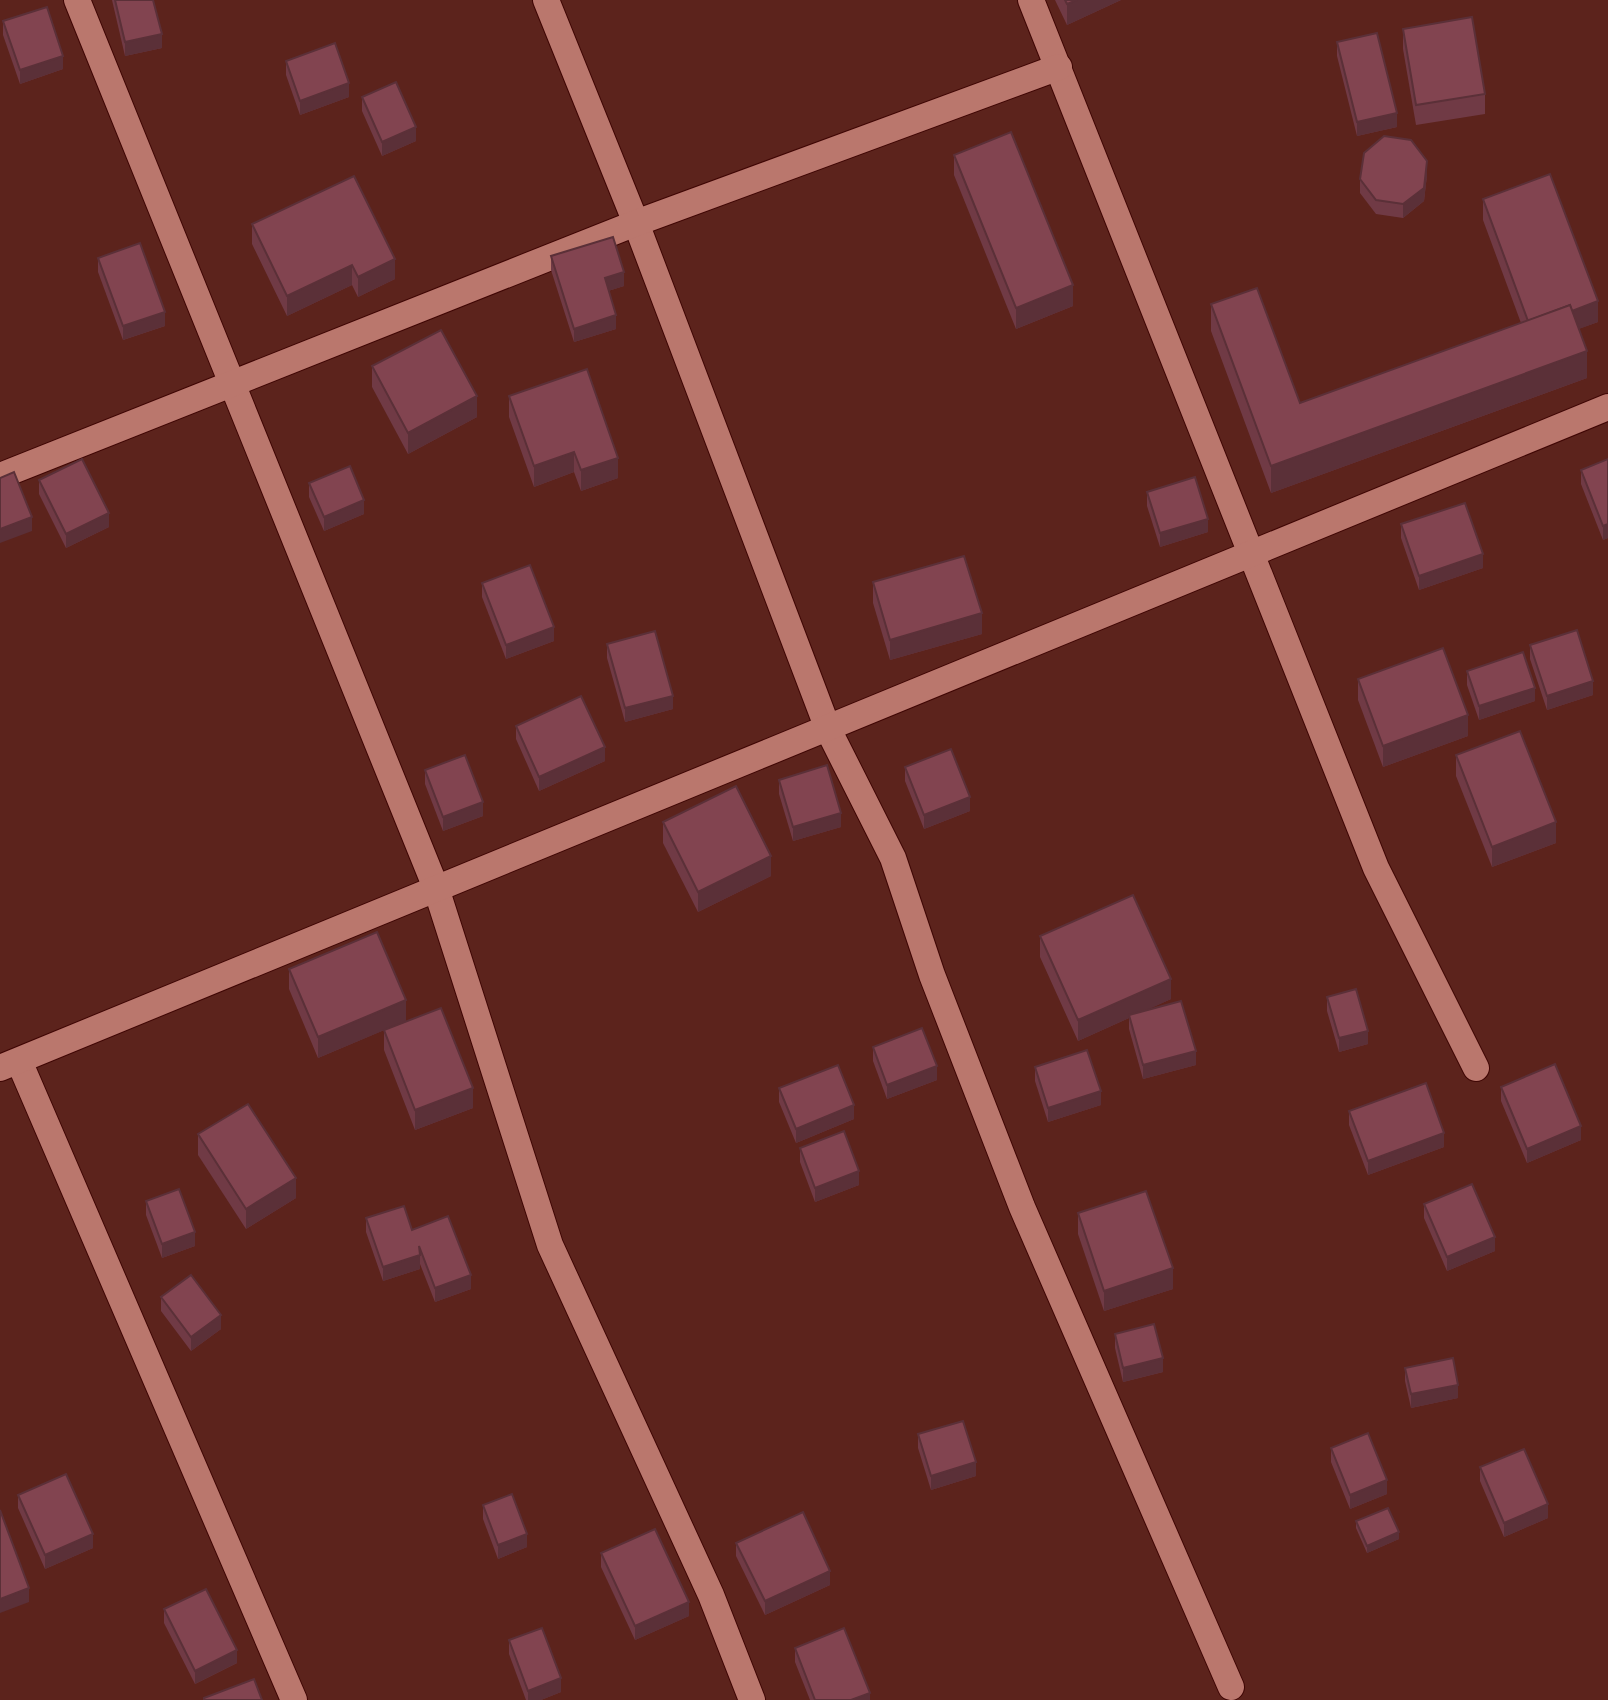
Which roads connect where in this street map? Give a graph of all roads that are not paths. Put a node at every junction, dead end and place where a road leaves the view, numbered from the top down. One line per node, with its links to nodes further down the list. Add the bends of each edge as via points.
1 (76, 0): 6 (street)
2 (546, 0): 5 (street)
3 (1031, 0): 4 (street)
4 (1059, 67): 5 (street); 9 (street)
5 (636, 223): 6 (street); 10 (street)
6 (230, 384): 8 (street); 11 (street)
7 (1608, 407): 9 (street)
8 (0, 476)
9 (1253, 554): 10 (street); 13 (street, via 1376,868)
10 (828, 729): 11 (street); 14 (street, via 893,858 932,975 1022,1207)
11 (436, 888): 12 (street); 16 (street, via 550,1245 711,1595)
12 (10, 1065): 15 (street)
13 (1476, 1068)
14 (1231, 1687)
15 (294, 1700)
16 (752, 1700)

